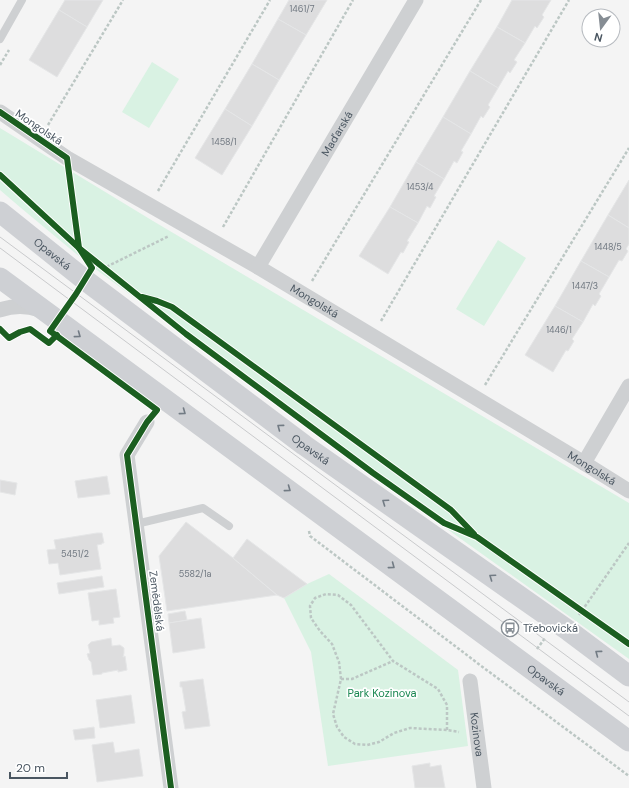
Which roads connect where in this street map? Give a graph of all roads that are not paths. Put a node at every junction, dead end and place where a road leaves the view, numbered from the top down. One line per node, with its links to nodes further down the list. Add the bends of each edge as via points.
1 (22, 0): 3 (lane)
2 (416, 0): 6 (street, Maďarská)
3 (0, 39)
4 (0, 112): 6 (street, Mongolská, via 67,158)
5 (0, 212): 16 (main road, Opavská, one-way to 5, via 304,445 89,274)
6 (258, 267): 12 (street, Mongolská)
7 (0, 278): 9 (main road, Opavská)
8 (0, 310): 9 (street, via 22,306)
9 (47, 312): 18 (main road, Opavská, one-way to 18)
10 (629, 386): 12 (street)
11 (147, 422): 14 (street, Zemědělská, via 127,455)
12 (584, 463): 13 (street, Mongolská)
13 (629, 491)
14 (136, 524): 15 (lane, via 203,508); 19 (street, Zemědělská)
15 (230, 526)
16 (629, 676)
17 (470, 681): 20 (street, Kozinova)
18 (629, 740)
19 (171, 788)
20 (484, 788)

